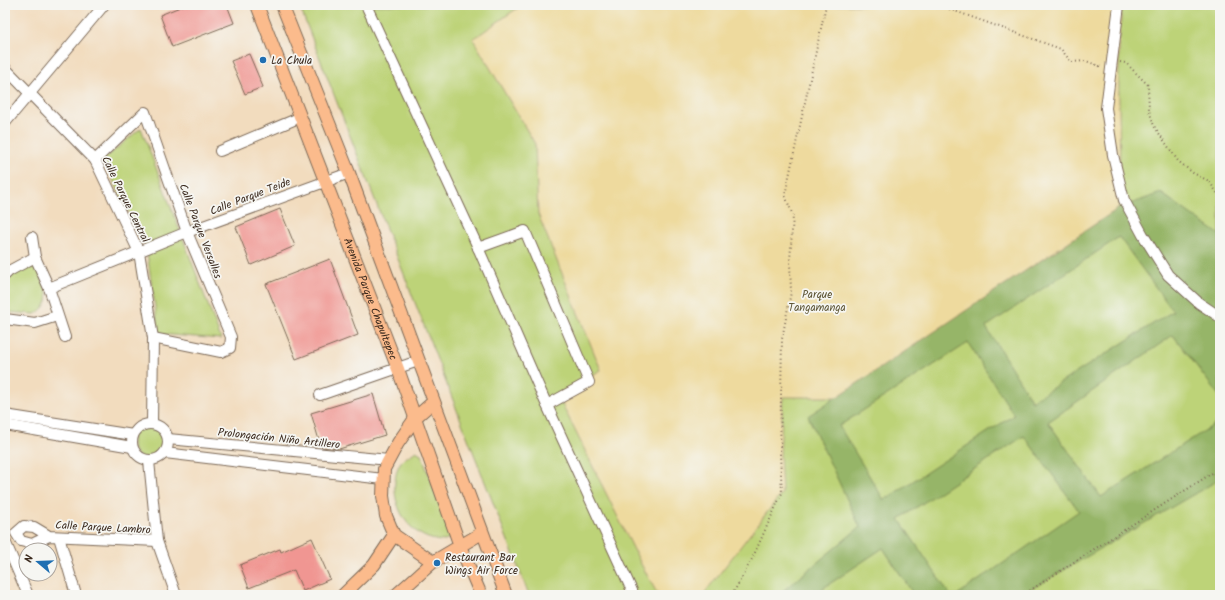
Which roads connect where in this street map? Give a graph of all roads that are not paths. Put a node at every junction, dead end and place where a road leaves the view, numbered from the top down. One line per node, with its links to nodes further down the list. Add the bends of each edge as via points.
1 (104, 5): 7 (street)
2 (257, 5): 8 (main road, Avenida Parque Chapultepec)
3 (282, 5): 12 (main road, Avenida Parque Chapultepec)
4 (366, 5): 16 (street)
5 (1119, 5): 22 (street, via 1106,108 1113,155 1124,200 1168,275 1198,303)
6 (5, 68): 7 (street, Calle Parque Central)
7 (30, 92): 9 (street); 11 (street, Calle Parque Central)
8 (301, 117): 10 (street); 13 (main road, Avenida Parque Chapultepec)
9 (5, 123)
10 (220, 151)
11 (95, 160): 14 (street, Calle Parque Versalles, via 145,112); 17 (street, Calle Parque Central)
12 (349, 173): 13 (street, Calle Parque Teide); 26 (main road, Avenida Parque Chapultepec)
13 (326, 180): 14 (street, Calle Parque Teide); 27 (main road, Avenida Parque Chapultepec)
14 (187, 232): 17 (street, Calle Parque Teide); 25 (street, Calle Parque Versalles, via 230,337 230,348 221,352)
15 (32, 237): 18 (street)
16 (478, 248): 30 (street); 30 (street, via 525,231 589,382)
17 (139, 252): 20 (street, Calle Parque Teide); 25 (street, Calle Parque Central)
18 (35, 257): 19 (street); 20 (street)
19 (5, 275)
20 (49, 288): 21 (street)
21 (57, 316): 23 (street, via 35,323); 24 (street)
22 (1220, 317)
23 (5, 319)
24 (66, 337)
25 (154, 338): 33 (street, Calle Parque Central)
26 (418, 361): 27 (street); 29 (main road, Avenida Parque Chapultepec)
27 (398, 369): 28 (street); 32 (main road, Avenida Parque Chapultepec)
28 (320, 395)
29 (434, 402): 32 (main road); 42 (main road, Avenida Parque Chapultepec)
30 (547, 406): 57 (street)
31 (5, 415): 35 (street)
32 (416, 417): 39 (main road); 48 (main road, Avenida Parque Chapultepec)
33 (152, 424): 35 (street, via 141,426); 36 (street, via 163,429)
34 (5, 426): 37 (street)
35 (133, 434): 37 (street)
36 (168, 439): 38 (street); 39 (street, Prolongación Niño Artillero)
37 (132, 447): 40 (street, via 138,457)
38 (165, 452): 40 (street); 41 (street)
39 (389, 460): 41 (main road)
40 (150, 461): 47 (street)
41 (383, 479): 43 (main road, via 386,516)
42 (482, 532): 48 (main road); 56 (main road, Avenida Parque Chapultepec)
43 (394, 535): 49 (main road); 53 (main road, via 374,565)
44 (49, 536): 45 (street, Calle Parque Lambro)
45 (59, 537): 47 (street, Calle Parque Lambro); 51 (street)
46 (5, 541): 50 (street)
47 (157, 541): 52 (street)
48 (460, 546): 49 (main road); 55 (main road, Avenida Parque Chapultepec)
49 (433, 562): 54 (main road)
50 (28, 595)
51 (76, 595)
52 (176, 595)
53 (343, 595)
54 (396, 595)
55 (481, 595)
56 (506, 595)
57 (634, 595)

